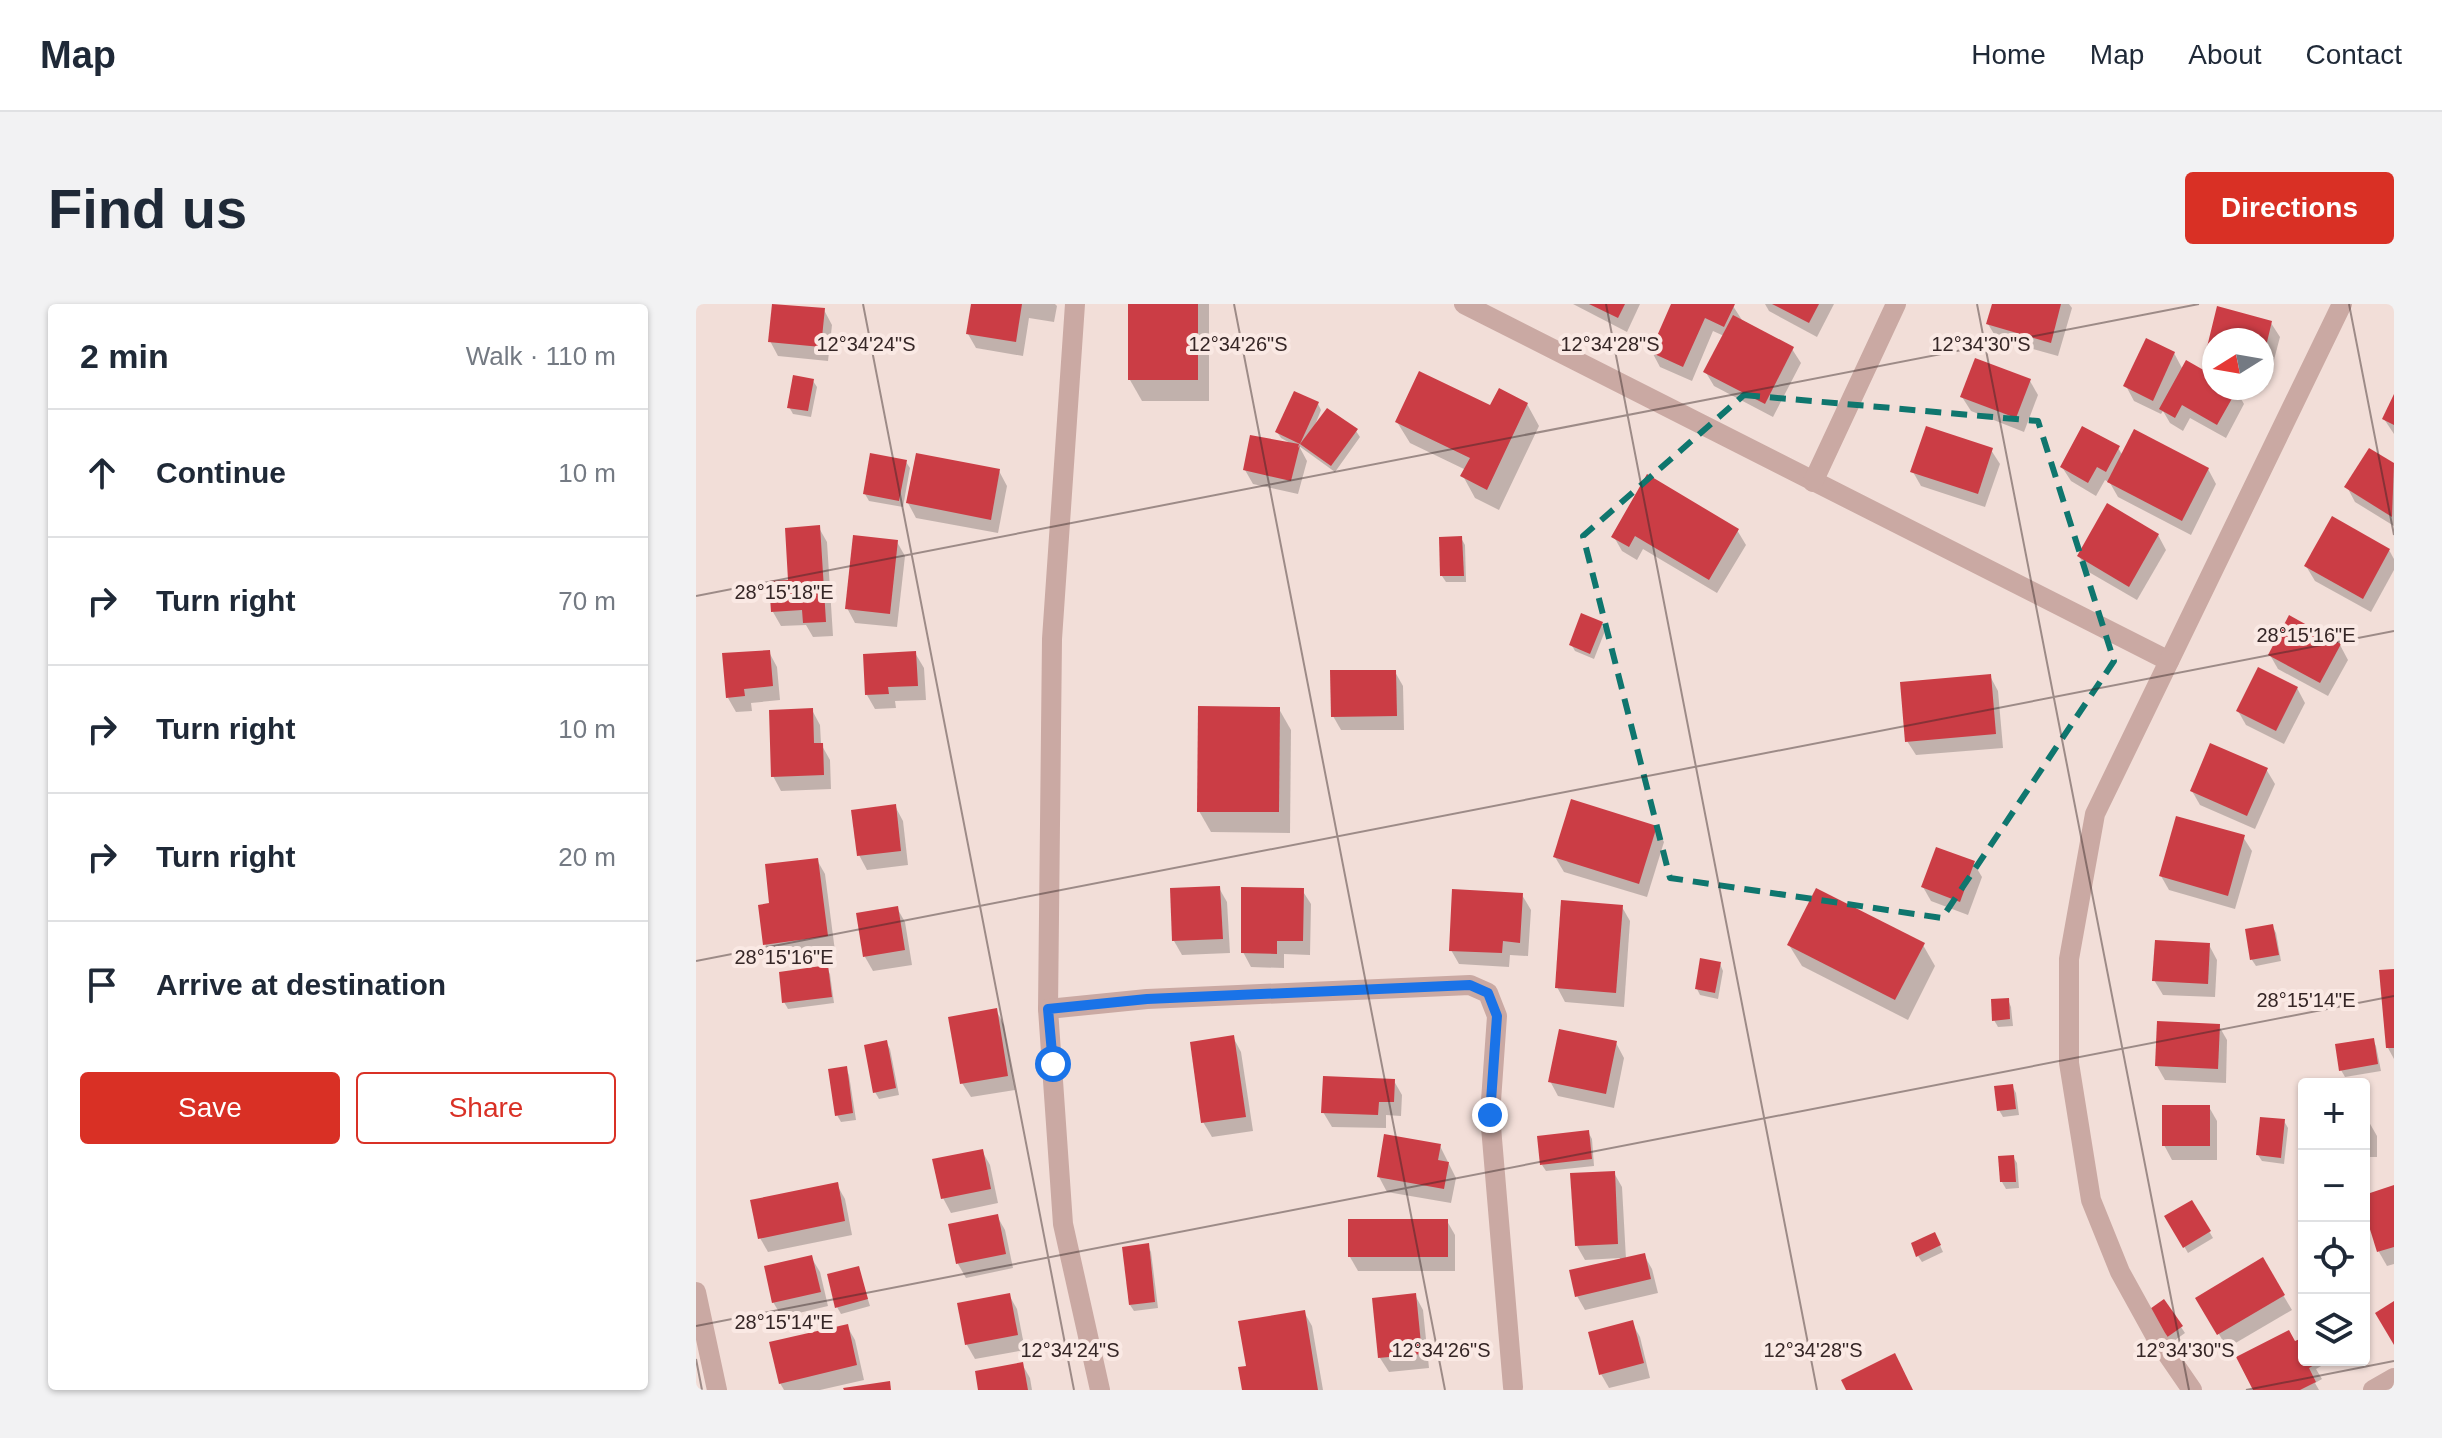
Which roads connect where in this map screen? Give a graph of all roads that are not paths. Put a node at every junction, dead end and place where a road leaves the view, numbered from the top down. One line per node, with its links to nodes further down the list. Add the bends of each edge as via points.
1 (1075, 304): 7 (street, via 1052,639)
2 (1465, 304): 5 (street)
3 (1896, 304): 5 (street)
4 (2342, 304): 6 (street)
5 (1813, 482): 6 (street)
6 (2169, 661): 13 (street, via 2095,814 2069,959 2069,1063 2091,1200 2120,1272)
7 (1048, 1009): 10 (street, via 1147,999 1470,985 1488,993 1497,1016 1490,1115); 12 (street, via 1063,1224)
8 (696, 1292): 11 (street)
9 (2394, 1378): 14 (street)
10 (1513, 1387)
11 (717, 1390)
12 (1100, 1390)
13 (2192, 1390)
14 (2373, 1390)

